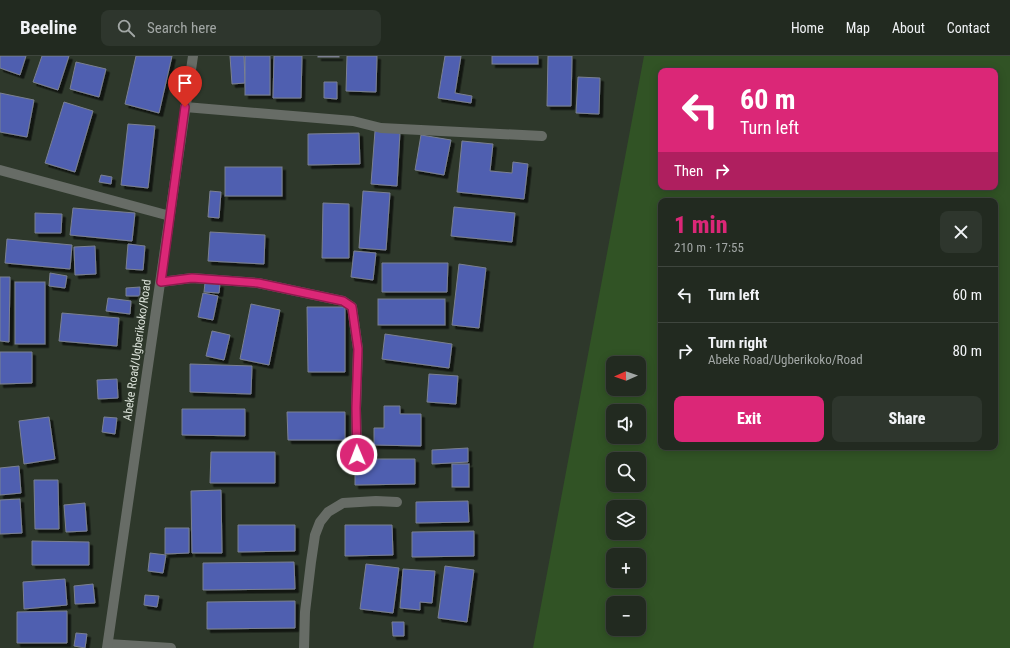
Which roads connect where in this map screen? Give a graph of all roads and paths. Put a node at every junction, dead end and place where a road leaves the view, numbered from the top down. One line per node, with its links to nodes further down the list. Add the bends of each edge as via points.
1 (193, 56): 2 (street, Abeke Road/Ugberikoko/Road)
2 (185, 107): 3 (street, via 353,121 381,128); 5 (street, Abeke Road/Ugberikoko/Road)
3 (542, 136)
4 (0, 170): 5 (street)
5 (170, 216): 6 (street, Abeke Road/Ugberikoko/Road)
6 (161, 282): 7 (street, via 192,278 258,283 343,301 352,307 358,349); 9 (street, Abeke Road/Ugberikoko/Road)
7 (357, 455)
8 (397, 502): 11 (street, via 343,503 328,512 320,522 315,535 311,562)
9 (107, 646): 10 (street)
10 (171, 648)
11 (304, 648)

